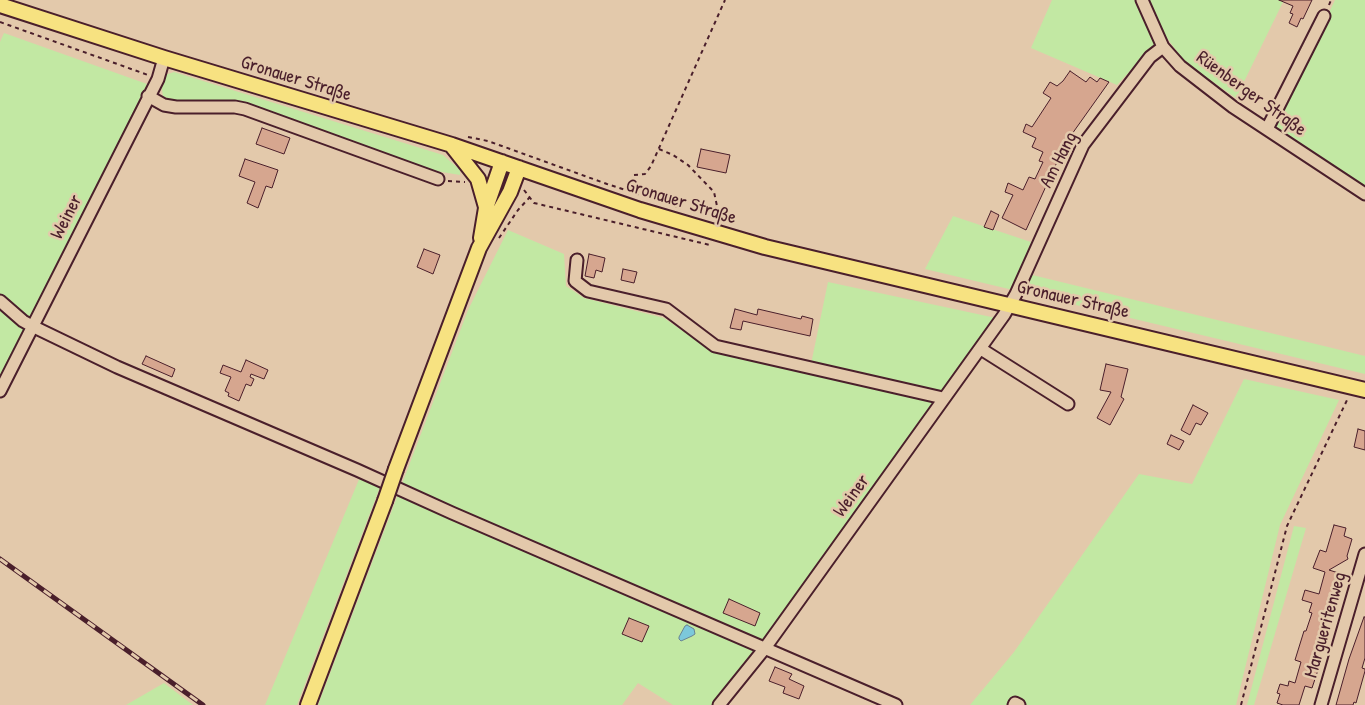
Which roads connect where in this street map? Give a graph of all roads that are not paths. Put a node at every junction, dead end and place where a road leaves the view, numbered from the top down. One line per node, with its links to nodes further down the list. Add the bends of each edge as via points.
1 (1142, 0): 4 (street, Rüenberger Straße)
2 (0, 5): 5 (main road, Gronauer Straße)
3 (1324, 16): 7 (street)
4 (1164, 47): 7 (street, Rüenberger Straße, via 1180,66); 17 (street, Am Hang, via 1150,56 1083,145)
5 (164, 58): 6 (street, Weiner, via 158,79); 8 (main road, Gronauer Straße)
6 (148, 96): 11 (street, via 164,105 176,107 246,109); 18 (street, Weiner)
7 (1267, 129): 12 (street, Rüenberger Straße)
8 (452, 146): 9 (main road, Gronauer Straße); 13 (main road, via 478,179)
9 (502, 162): 10 (main road, Gronauer Straße); 13 (main road)
10 (519, 168): 14 (main road, via 510,192); 17 (main road, Gronauer Straße, via 640,210 765,247)
11 (438, 179)
12 (1365, 194)
13 (486, 208): 14 (main road)
14 (479, 248): 28 (main road, bridge)
15 (577, 260): 22 (street, via 575,281 588,290 666,309 715,346)
16 (0, 301): 18 (street)
17 (1010, 304): 19 (street, Weiner); 20 (main road, Gronauer Straße)
18 (32, 326): 21 (street, Weiner); 26 (street, via 117,367)
19 (981, 349): 22 (street, Weiner); 23 (street)
20 (1359, 388)
21 (0, 391)
22 (943, 398): 26 (street, Weiner)
23 (1068, 404)
24 (1365, 554): 25 (street, Margueritenweg)
25 (1362, 575): 32 (street, Margueritenweg)
26 (765, 648): 27 (street, Weiner); 29 (street)
27 (721, 704)
28 (308, 705)
29 (894, 705)
30 (1014, 705): 31 (street)
31 (1019, 705)
32 (1321, 705)

